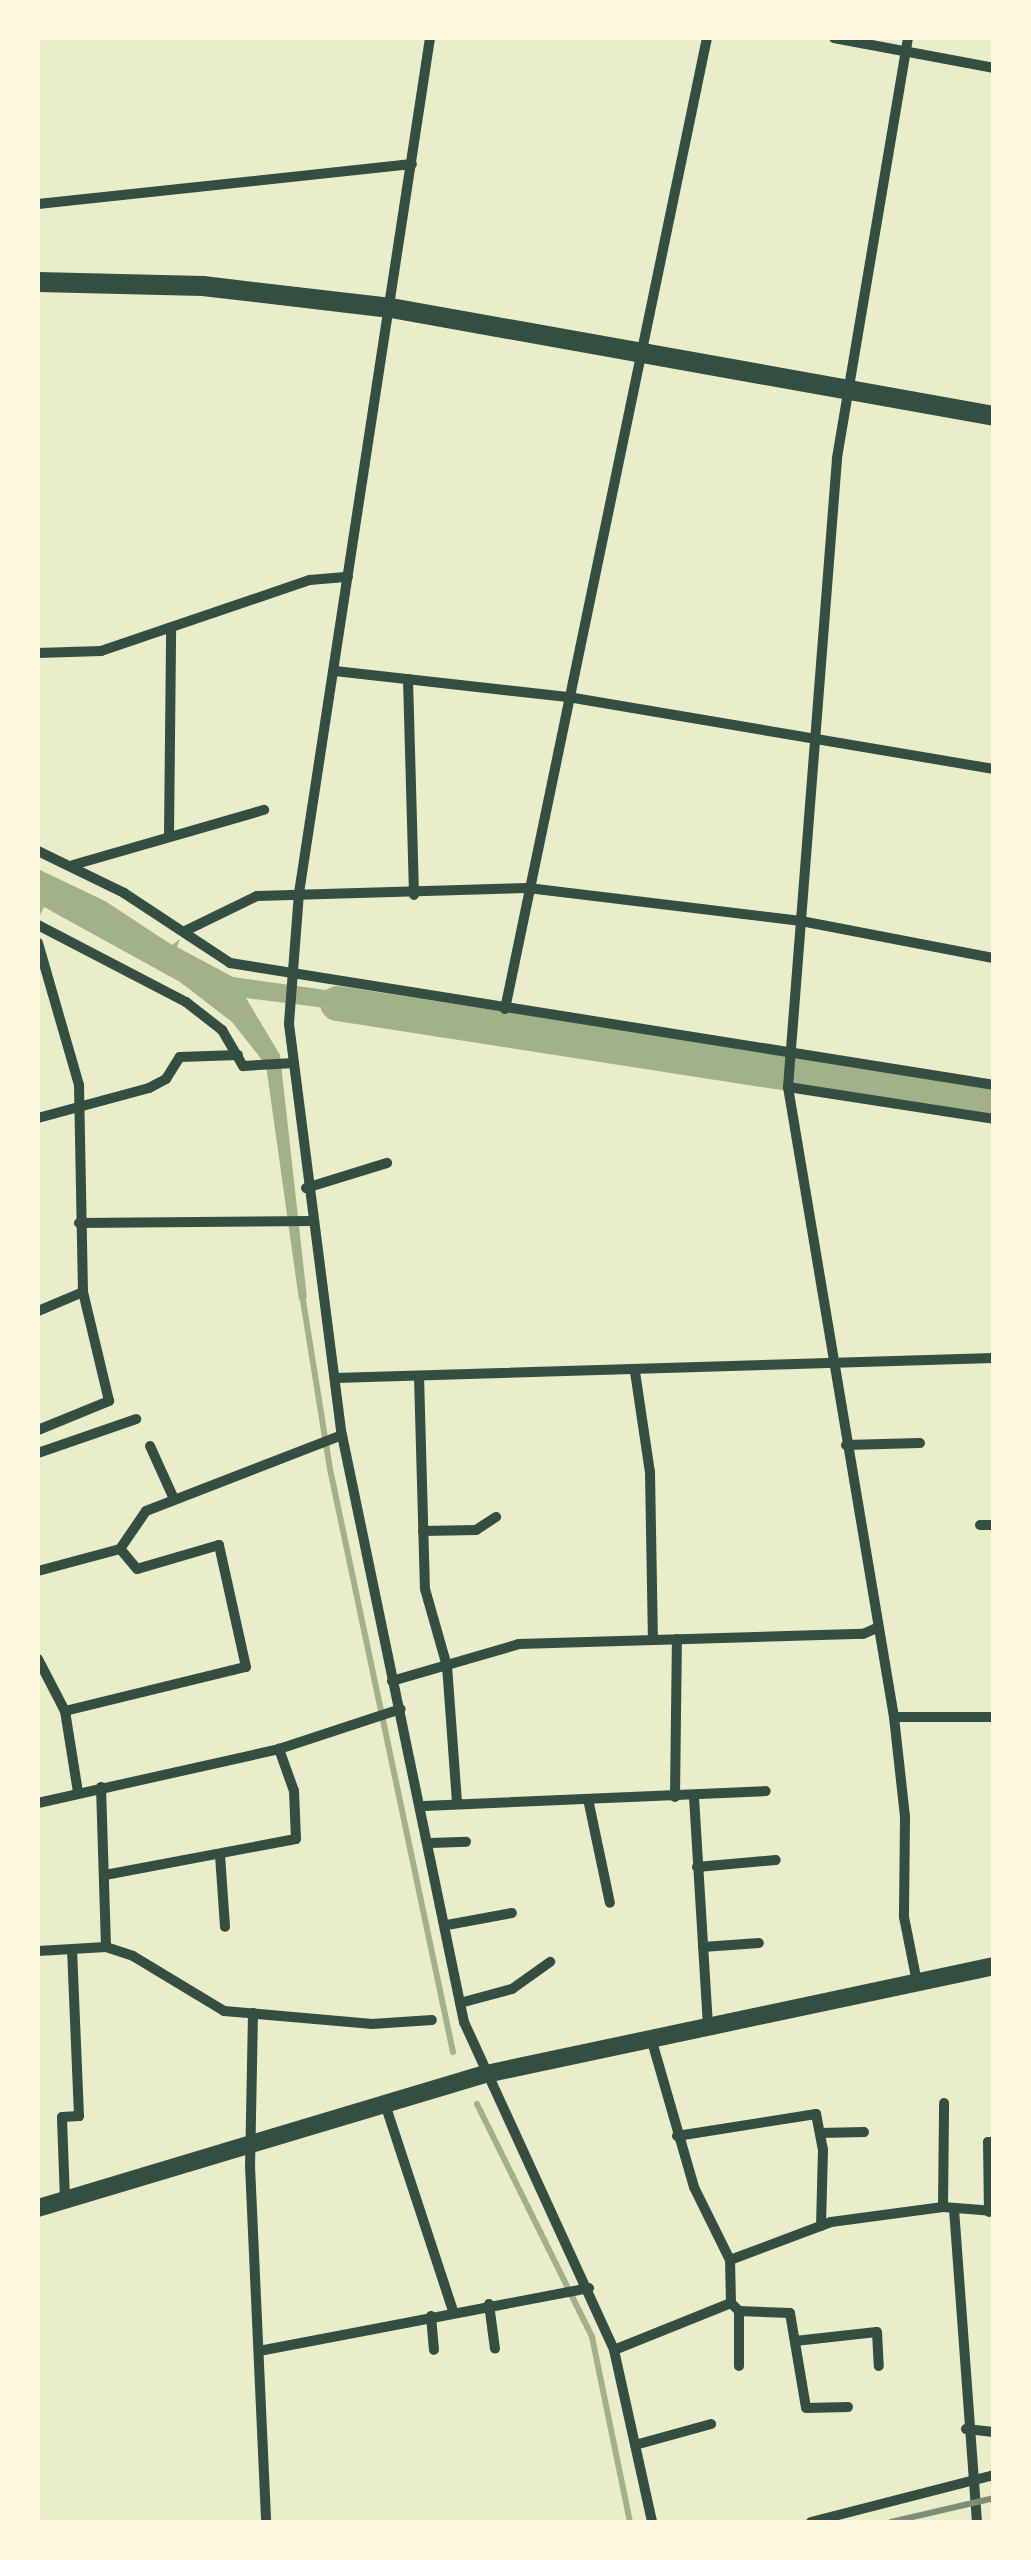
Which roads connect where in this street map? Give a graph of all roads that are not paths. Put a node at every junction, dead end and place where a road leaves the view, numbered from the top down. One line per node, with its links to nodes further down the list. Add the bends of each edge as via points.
1 (430, 38): 7 (street)
2 (706, 38): 11 (street)
3 (834, 38): 5 (street)
4 (908, 38): 5 (street)
5 (905, 52): 6 (street); 12 (street)
6 (994, 68)
7 (412, 164): 8 (street); 10 (street)
8 (38, 204)
9 (38, 282): 10 (main road, via 202,286)
10 (391, 308): 11 (main road); 14 (street)
11 (644, 354): 12 (main road); 19 (street)
12 (848, 389): 13 (main road); 20 (street)
13 (994, 416)
14 (348, 577): 15 (street, via 310,580); 17 (street)
15 (171, 631): 16 (street, via 101,651); 23 (street)
16 (38, 653)
17 (335, 670): 18 (street); 27 (street)
18 (408, 679): 19 (street); 28 (street)
19 (568, 697): 20 (street); 26 (street)
20 (816, 736): 21 (street); 29 (street)
21 (994, 769)
22 (264, 810): 23 (street)
23 (169, 834): 25 (street)
24 (38, 851): 25 (street)
25 (73, 865): 31 (street)
26 (528, 888): 28 (street); 29 (street); 35 (street)
27 (299, 893): 28 (street); 31 (street, via 257,896); 34 (street)
28 (414, 895)
29 (802, 921): 33 (street); 37 (street)
30 (38, 925): 36 (street, via 186,1002 222,1030)
31 (185, 932): 34 (street, via 230,964)
32 (38, 943): 41 (street, via 79,1086)
33 (994, 958)
34 (290, 977): 35 (street); 38 (street)
35 (505, 1009): 37 (street)
36 (238, 1056): 38 (street, via 243,1066); 41 (street, via 180,1056 166,1079)
37 (790, 1056): 39 (street); 40 (street)
38 (288, 1064): 45 (street)
39 (788, 1084): 43 (street); 51 (street)
40 (994, 1085)
41 (79, 1110): 42 (street); 47 (street)
42 (38, 1118)
43 (994, 1118)
44 (387, 1163): 45 (street)
45 (306, 1188): 46 (street)
46 (308, 1221): 47 (street); 54 (street)
47 (78, 1223): 48 (street)
48 (84, 1292): 49 (street); 56 (street, via 109,1401)
49 (38, 1311)
50 (994, 1358): 51 (street)
51 (829, 1360): 52 (street); 59 (street)
52 (635, 1372): 53 (street); 70 (street, via 650,1472)
53 (419, 1376): 54 (street); 66 (street)
54 (334, 1378): 57 (street)
55 (136, 1418): 61 (street)
56 (38, 1430)
57 (337, 1437): 62 (street); 74 (street)
58 (920, 1443): 59 (street)
59 (846, 1445): 69 (street)
60 (150, 1446): 62 (street)
61 (38, 1453)
62 (174, 1500): 67 (street, via 146,1511)
63 (496, 1517): 66 (street, via 476,1530)
64 (980, 1525): 65 (street)
65 (994, 1525)
66 (423, 1530): 73 (street, via 425,1589)
67 (120, 1549): 68 (street); 76 (street, via 137,1569 219,1545 246,1667)
68 (38, 1571)
69 (880, 1627): 71 (street, via 864,1634); 78 (street)
70 (654, 1640): 71 (street); 73 (street, via 519,1644)
71 (677, 1640): 84 (street)
72 (38, 1659): 76 (street)
73 (447, 1666): 74 (street); 87 (street)
74 (392, 1681): 75 (street)
75 (397, 1710): 79 (street); 88 (street)
76 (65, 1711): 82 (street)
77 (994, 1716): 78 (street)
78 (894, 1717): 106 (street, via 904,1917)
79 (279, 1750): 80 (street); 91 (street, via 294,1792 296,1838)
80 (101, 1788): 82 (street); 94 (street)
81 (766, 1790): 83 (street)
82 (78, 1792): 86 (street)
83 (694, 1796): 84 (street); 93 (street)
84 (675, 1797): 85 (street)
85 (588, 1800): 87 (street); 95 (street)
86 (38, 1803)
87 (457, 1804): 88 (street)
88 (424, 1806): 90 (street)
89 (466, 1842): 90 (street)
90 (431, 1844): 97 (street)
91 (220, 1855): 94 (street); 98 (street)
92 (776, 1860): 93 (street)
93 (697, 1867): 101 (street)
94 (105, 1876): 100 (street)
95 (610, 1903)
96 (512, 1913): 97 (street)
97 (447, 1926): 107 (street)
98 (225, 1928)
99 (758, 1943): 101 (street)
100 (106, 1947): 102 (street); 108 (street, via 133,1956 194,1998)
101 (703, 1947): 110 (street)
102 (72, 1950): 103 (street); 120 (street, via 80,2116 62,2117)
103 (38, 1951)
104 (550, 1962): 107 (street, via 512,1990)
105 (994, 1966): 106 (main road)
106 (917, 1982): 110 (main road)
107 (460, 2003): 112 (street)
108 (252, 2013): 109 (street, via 372,2024); 118 (street)
109 (432, 2020)
110 (708, 2025): 111 (main road)
111 (651, 2037): 112 (main road); 117 (street)
112 (486, 2074): 113 (main road); 126 (street)
113 (385, 2103): 118 (main road); 129 (street)
114 (944, 2103): 122 (street)
115 (820, 2132): 116 (street); 117 (street, via 816,2114); 124 (street)
116 (864, 2132)
117 (676, 2136): 125 (street)
118 (254, 2140): 120 (main road); 135 (street)
119 (994, 2142): 123 (street, via 988,2142)
120 (65, 2200): 121 (main road)
121 (38, 2208)
122 (948, 2208): 123 (street); 124 (street); 140 (street)
123 (992, 2212)
124 (820, 2226): 125 (street)
125 (730, 2260): 128 (street)
126 (586, 2288): 127 (street); 134 (street)
127 (490, 2304): 129 (street); 133 (street)
128 (735, 2307): 131 (street, via 790,2313); 134 (street); 136 (street)
129 (454, 2311): 130 (street)
130 (431, 2316): 132 (street); 135 (street)
131 (795, 2341): 137 (street, via 877,2332); 138 (street, via 806,2408)
132 (434, 2350)
133 (494, 2350)
134 (614, 2350): 142 (street)
135 (260, 2351): 145 (street)
136 (739, 2366)
137 (879, 2366)
138 (848, 2407)
139 (711, 2424): 142 (street)
140 (966, 2429): 141 (street); 144 (street)
141 (994, 2432)
142 (635, 2445): 146 (street)
143 (994, 2475): 144 (street)
144 (975, 2480): 147 (street); 148 (street)
145 (266, 2522)
146 (652, 2522)
147 (810, 2522)
148 (977, 2522)

